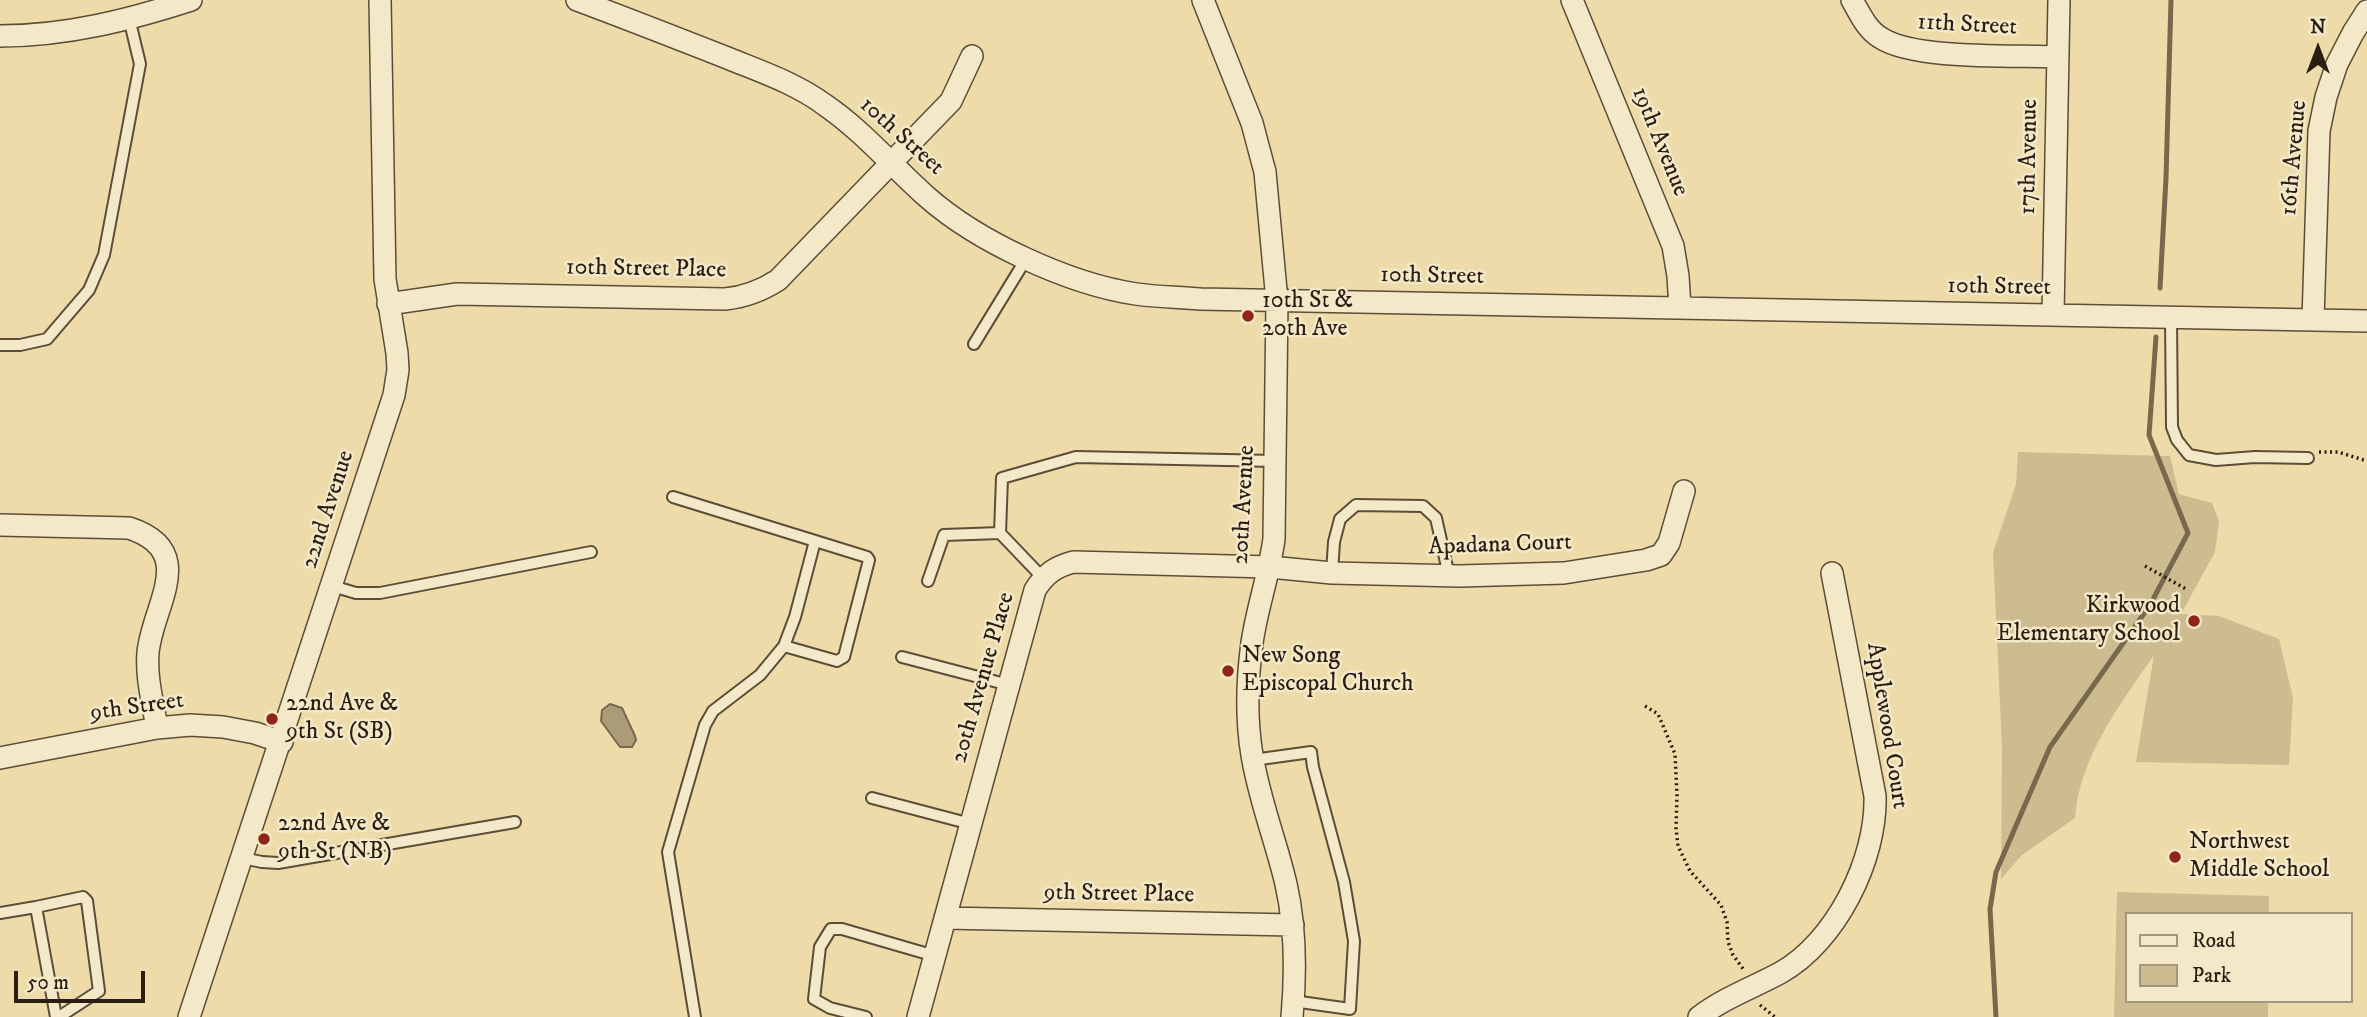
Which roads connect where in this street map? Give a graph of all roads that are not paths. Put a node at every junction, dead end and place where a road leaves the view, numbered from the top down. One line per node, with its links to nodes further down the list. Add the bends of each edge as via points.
1 (191, 0): 9 (street)
2 (380, 0): 16 (street, 22nd Avenue)
3 (1203, 0): 15 (street, 20th Avenue, via 1252,123 1265,172)
4 (1573, 0): 17 (street, 19th Avenue, via 1673,246)
5 (1852, 0): 12 (street, 11th Street, via 1868,27 1898,47)
6 (2059, 0): 12 (street, 17th Avenue)
7 (588, 2): 13 (street, 10th Street, via 805,92)
8 (2367, 11): 20 (street, 16th Avenue, via 2337,64 2319,131)
9 (129, 18): 10 (street, via 61,32); 23 (lane, via 140,64 104,255 89,290 47,338)
10 (0, 36)
11 (972, 56): 13 (street, 10th Street Place, via 951,101)
12 (2058, 57): 18 (street, 17th Avenue)
13 (891, 162): 14 (street, 10th Street, via 980,236); 16 (street, 10th Street Place, via 778,280 741,297 457,294)
14 (1026, 259): 15 (street, 10th Street, via 1135,294); 22 (lane)
15 (1277, 300): 17 (street, 10th Street); 25 (street, 20th Avenue)
16 (388, 304): 38 (street, 22nd Avenue, via 397,354 394,395)
17 (1680, 308): 18 (street, 10th Street)
18 (2053, 315): 19 (street, 10th Street)
19 (2171, 317): 20 (street, 10th Street); 24 (lane, via 2172,427 2189,455 2216,460)
20 (2314, 320): 21 (street, 10th Street)
21 (2367, 321)
22 (974, 344)
23 (0, 345)
24 (2308, 458)
25 (1276, 461): 29 (lane, via 1076,457 1002,478); 32 (street, 20th Avenue)
26 (1684, 491): 35 (street, Apadana Court, via 1661,555 1564,573)
27 (673, 497): 30 (lane)
28 (0, 525): 42 (street, via 130,528 159,547 168,566 169,583 152,636 147,672)
29 (1000, 533): 36 (lane); 37 (lane, via 944,535)
30 (815, 541): 39 (lane); 39 (lane, via 869,560 844,657 837,661)
31 (591, 552): 38 (lane, via 380,593)
32 (1270, 567): 33 (street, Apadana Court); 36 (street, 20th Avenue Place, via 1073,562); 45 (street, 20th Avenue, via 1248,680)
33 (1332, 573): 35 (street, Apadana Court); 35 (lane, via 1340,519 1356,505 1423,506 1436,518)
34 (1832, 573): 61 (street, Applewood Court, via 1875,796 1872,838 1847,901 1823,938 1780,973 1717,1003)
35 (1449, 576)
36 (1043, 578): 41 (street, 20th Avenue Place, via 1035,590)
37 (928, 581)
38 (332, 586): 43 (street, 22nd Avenue)
39 (784, 646): 58 (lane, via 766,670 709,718 670,841 668,862)
40 (902, 657): 41 (lane)
41 (1009, 685): 48 (street, 20th Avenue Place)
42 (157, 728): 43 (street, 9th Street, via 223,727); 44 (street, 9th Street)
43 (282, 741): 49 (street, 22nd Avenue)
44 (0, 758)
45 (1253, 761): 53 (street, 20th Avenue); 55 (lane, via 1311,752 1354,940 1350,1009)
46 (872, 798): 48 (lane)
47 (515, 822): 49 (lane, via 278,863)
48 (971, 824): 52 (street, 20th Avenue Place)
49 (242, 858): 57 (street, 22nd Avenue)
50 (36, 907): 51 (lane); 56 (lane); 56 (lane, via 83,897 87,901 99,991)
51 (0, 913)
52 (945, 918): 53 (street, 9th Street Place); 54 (street, 20th Avenue Place)
53 (1293, 925): 55 (street, 20th Avenue)
54 (935, 956): 59 (lane, via 831,929 820,947 814,999); 60 (street, 20th Avenue Place)
55 (1293, 1009)
56 (57, 1017)
57 (189, 1017)
58 (695, 1017)
59 (866, 1017)
60 (918, 1017)
61 (1699, 1017)

